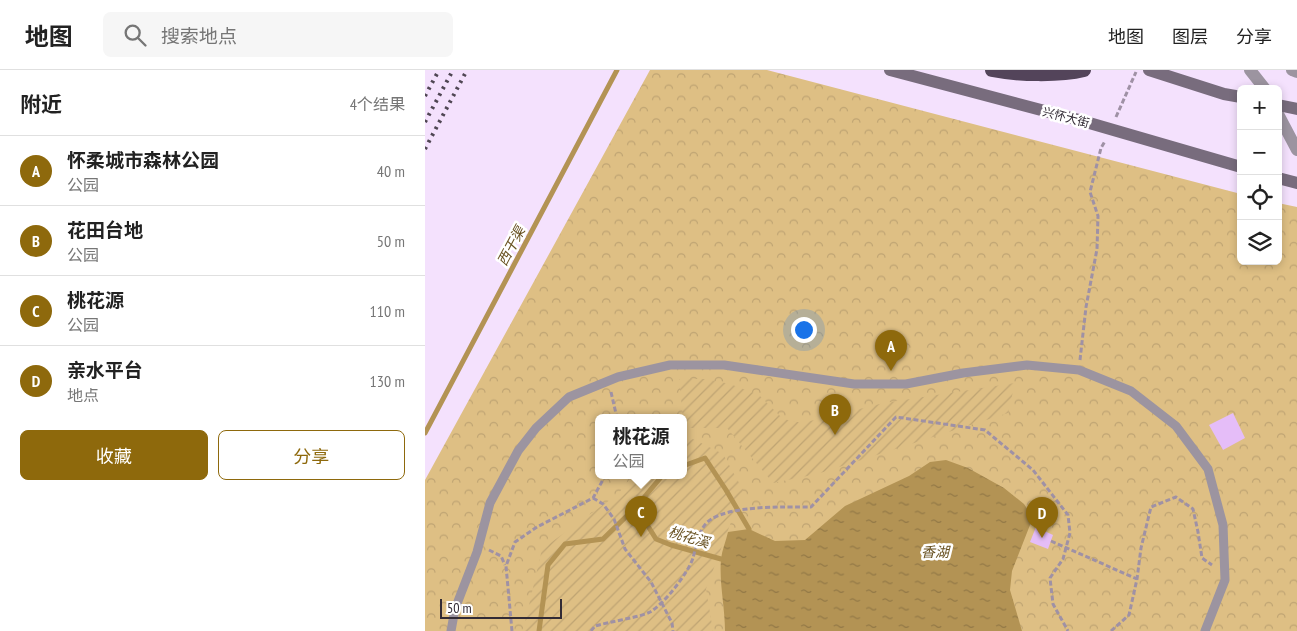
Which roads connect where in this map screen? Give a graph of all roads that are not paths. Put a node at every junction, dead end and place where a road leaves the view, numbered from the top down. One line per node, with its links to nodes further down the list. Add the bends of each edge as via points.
1 (890, 70): 14 (main road, 兴怀大街, bridge)
2 (992, 70): 3 (highway, via 1005,73)
3 (1084, 70)
4 (1149, 70): 9 (main road)
5 (1250, 70): 8 (street)
6 (1292, 70): 7 (street)
7 (1297, 72)
8 (1262, 85)
9 (1237, 96)
10 (1282, 106): 11 (main road)
11 (1297, 108)
12 (1282, 122): 13 (street)
13 (1297, 150)
14 (1237, 166)
15 (1282, 179): 16 (main road)
16 (1297, 183)
17 (451, 631): 18 (lane, via 455,609 477,552 490,503 518,452 536,428 569,397 618,377 670,365 724,365 854,384 906,384 1027,365 1079,370 1131,391 1176,426 1208,469 1223,525 1225,580)
18 (1205, 631)

